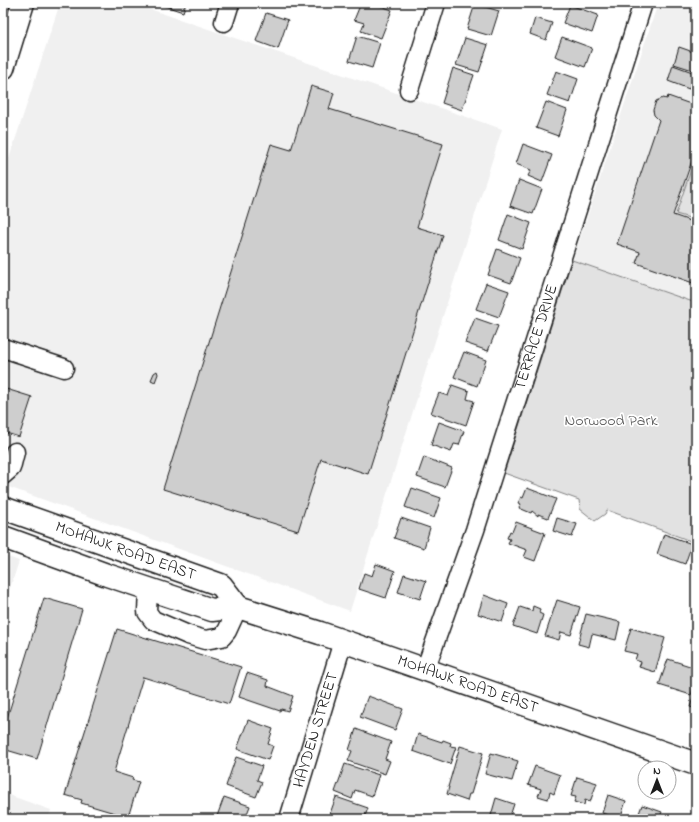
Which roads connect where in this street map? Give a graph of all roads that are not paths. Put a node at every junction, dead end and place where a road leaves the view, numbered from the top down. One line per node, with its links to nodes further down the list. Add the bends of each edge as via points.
1 (230, 3): 5 (street)
2 (436, 3): 7 (street)
3 (643, 3): 17 (street, TERRACE DRIVE, via 475,530)
4 (19, 4): 6 (main road)
5 (224, 22)
6 (3, 68)
7 (409, 90)
8 (3, 348): 9 (street)
9 (64, 368)
10 (15, 452): 11 (street, via 11,468)
11 (3, 475)
12 (3, 508): 15 (main road, MOHAWK ROAD EAST, via 221,585)
13 (3, 537): 14 (main road, MOHAWK ROAD EAST)
14 (148, 589): 15 (main road, MOHAWK ROAD EAST, via 212,610); 15 (street, via 147,612 153,620 205,640 222,637)
15 (238, 607): 16 (main road, MOHAWK ROAD EAST)
16 (343, 641): 17 (main road, MOHAWK ROAD EAST); 19 (street, HAYDEN STREET)
17 (425, 670): 18 (main road, MOHAWK ROAD EAST)
18 (696, 764)
19 (288, 819)

